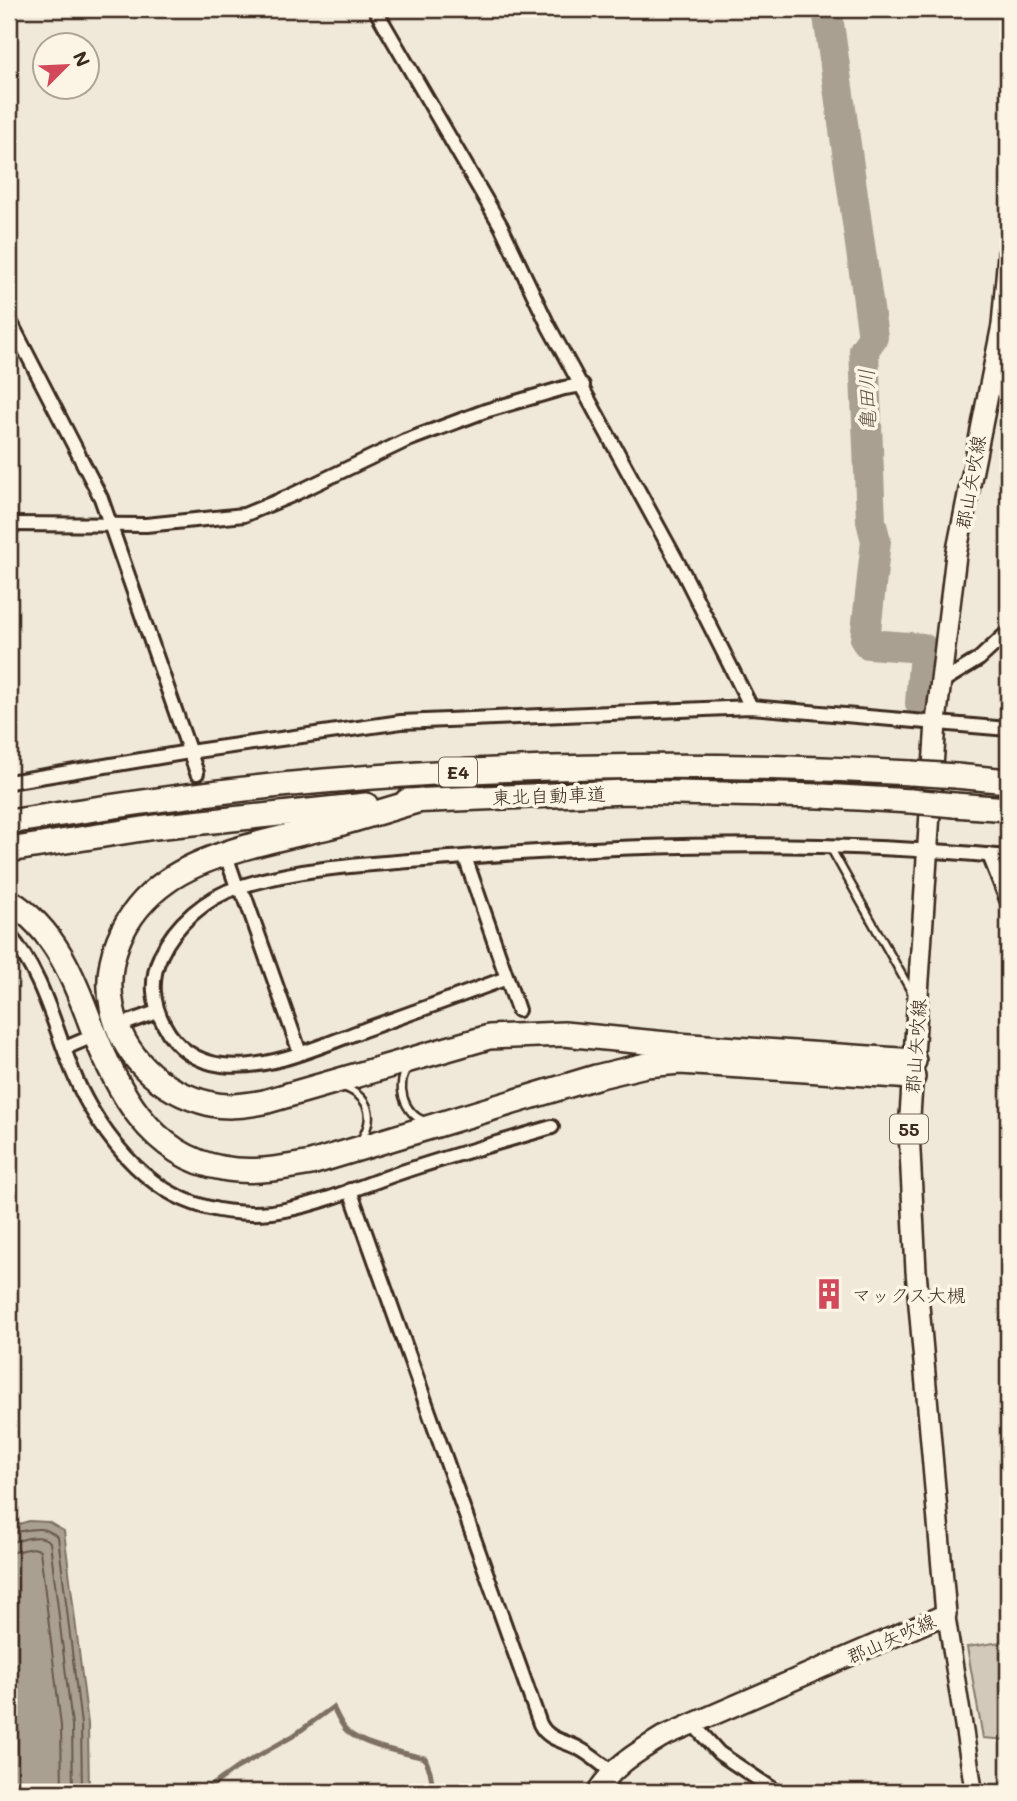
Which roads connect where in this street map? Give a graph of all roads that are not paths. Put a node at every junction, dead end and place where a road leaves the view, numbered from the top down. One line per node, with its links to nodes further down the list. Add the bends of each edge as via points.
1 (375, 9): 4 (street, via 501,226 549,327)
2 (1008, 254): 8 (main road, 郡山矢吹線 / 55, via 1002,325 956,555)
3 (9, 319): 6 (street)
4 (583, 385): 6 (street, via 485,411 244,515); 9 (street)
5 (9, 524): 6 (street)
6 (110, 524): 12 (street)
7 (1008, 632): 8 (street, via 979,659)
8 (943, 681): 10 (main road, 郡山矢吹線 / 55)
9 (751, 707): 10 (street); 12 (street, via 401,722)
10 (936, 722): 11 (street); 20 (main road, 郡山矢吹線 / 55)
11 (1008, 729)
12 (189, 752): 13 (street); 15 (street)
13 (197, 773)
14 (1008, 781): 18 (highway, 東北自動車道 / E4, bridge, via 704,765 543,768 244,789)
15 (9, 782)
16 (420, 800): 17 (highway, 東北自動車道 / E4, bridge, via 626,792 822,796); 21 (highway, 東北自動車道 / E4, via 155,827); 40 (highway, via 190,867 144,900 117,945 110,973 112,1015 129,1051 165,1086 214,1104 237,1106)
17 (1008, 809)
18 (9, 822)
19 (830, 847): 20 (street); 23 (street, via 608,847); 31 (lane)
20 (928, 849): 22 (street); 31 (main road, 郡山矢吹線 / 55)
21 (9, 850)
22 (989, 855): 24 (street); 28 (street)
23 (465, 857): 26 (street, via 335,869); 30 (street)
24 (1008, 857)
25 (229, 864): 26 (street)
26 (237, 887): 33 (street, via 209,901 168,942 154,975); 37 (street, via 245,897)
27 (9, 901): 43 (highway, via 25,911 61,954 118,1085 138,1118 162,1141 199,1163 246,1171 279,1169)
28 (1008, 903)
29 (9, 935): 36 (street, via 34,971)
30 (507, 978): 32 (street); 37 (street)
31 (918, 1004): 39 (main road, 郡山矢吹線 / 55)
32 (518, 1010)
33 (157, 1012): 34 (street); 37 (street, via 170,1035 203,1061 242,1065)
34 (126, 1023)
35 (84, 1040): 36 (street)
36 (65, 1048): 44 (street, via 105,1132 131,1165 170,1194 222,1212 246,1213 286,1209)
37 (300, 1053)
38 (420, 1055): 39 (highway, via 489,1037 564,1034); 40 (highway); 41 (lane, via 405,1071 403,1097 420,1120)
39 (913, 1069): 41 (highway, via 680,1062 646,1065); 45 (main road, 郡山矢吹線 / 55, via 909,1131 916,1271)
40 (320, 1086): 43 (lane, via 352,1090 366,1104 371,1119 360,1141)
41 (454, 1121): 43 (highway)
42 (552, 1127): 44 (street)
43 (341, 1155)
44 (350, 1190): 47 (street, via 544,1733 581,1749)
45 (946, 1614): 46 (main road, 郡山矢吹線); 50 (street)
46 (692, 1723): 47 (main road, 郡山矢吹線, via 662,1737); 49 (street, via 719,1753)
47 (612, 1772): 48 (main road, 郡山矢吹線)
48 (597, 1792)
49 (777, 1792)
50 (974, 1792)

